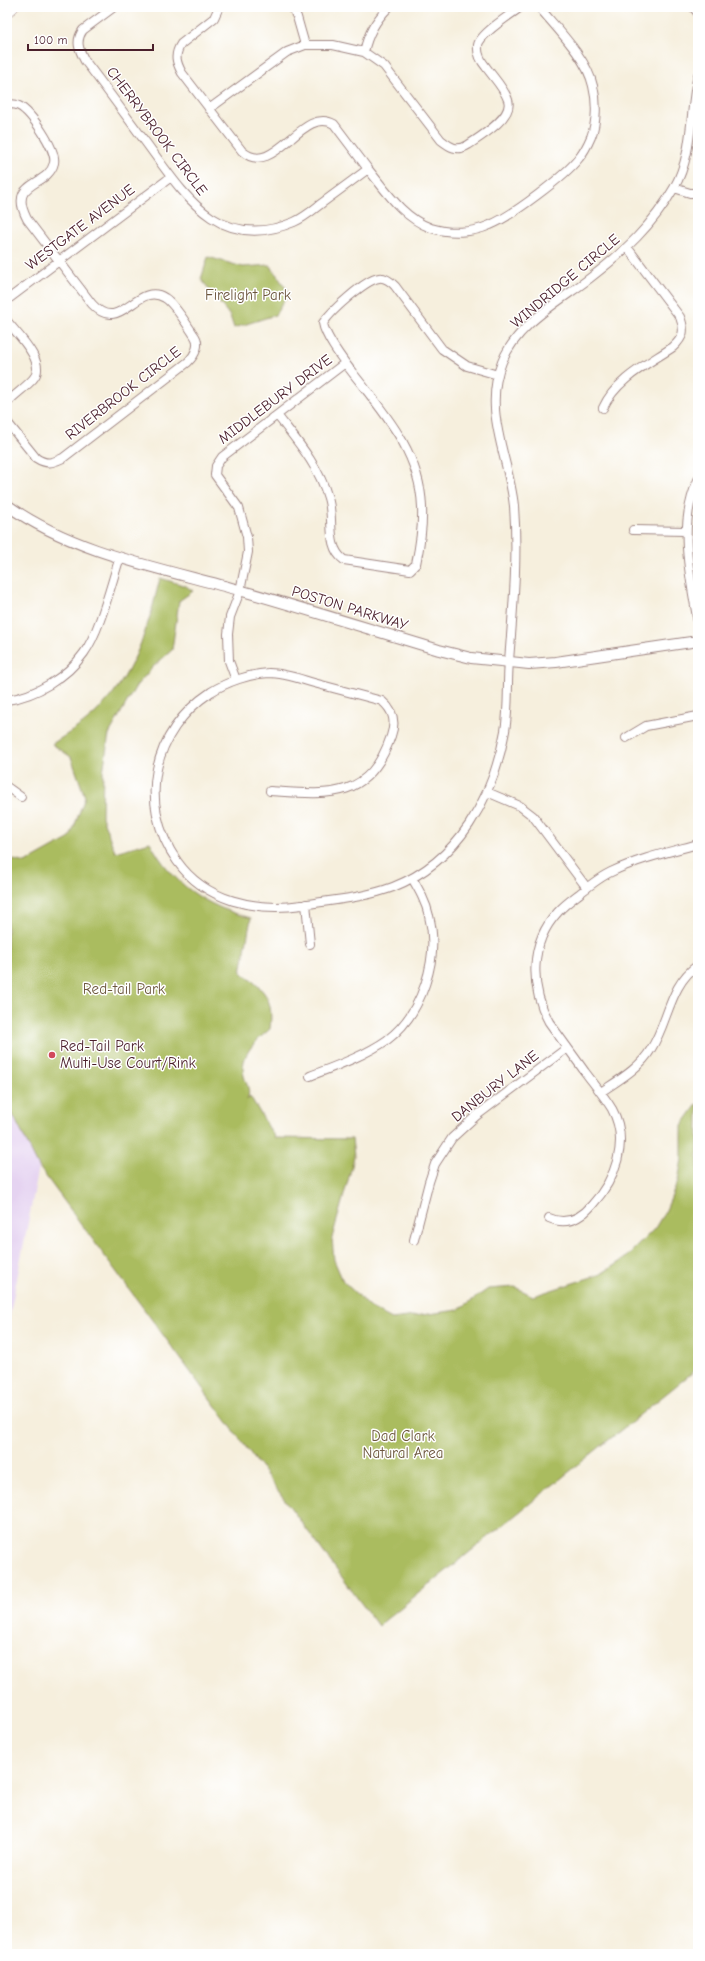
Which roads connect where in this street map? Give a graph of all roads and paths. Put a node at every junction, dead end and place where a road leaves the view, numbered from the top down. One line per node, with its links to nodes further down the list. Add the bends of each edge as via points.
1 (13, 7): 9 (main road)
2 (114, 7): 17 (street, CHERRYBROOK CIRCLE, via 83,30 78,46 85,61)
3 (219, 7): 15 (street, via 214,18 177,50 176,61 182,73)
4 (292, 7): 11 (street)
5 (388, 7): 12 (street, via 371,29)
6 (521, 7): 12 (street, via 485,35 478,44 480,58 506,95 508,109 495,125 460,148 451,148 441,140 388,70)
7 (539, 7): 16 (street, via 585,65 591,77 596,98 595,118 591,136 580,158 510,214 490,226 456,232 431,228 415,221 395,203)
8 (693, 7): 10 (street)
9 (7, 12)
10 (698, 13)
11 (305, 45): 12 (street, via 333,45); 15 (street, via 278,57)
12 (364, 52)
13 (698, 75): 18 (street, WINDRIDGE CIRCLE, via 690,138)
14 (7, 105): 21 (street, via 19,106 25,110 53,150 52,168 28,188 21,202 27,219)
15 (209, 109): 16 (street, via 242,151 257,159 268,155 311,125 322,120 329,121)
16 (368, 169): 17 (street, CHERRYBROOK CIRCLE, via 303,217 280,227 263,230 231,227 211,218 189,200)
17 (171, 177): 21 (street, WESTGATE AVENUE)
18 (674, 188): 19 (street); 20 (street, WINDRIDGE CIRCLE, via 649,225)
19 (698, 193)
20 (627, 247): 25 (street, WINDRIDGE CIRCLE, via 520,334 503,359); 27 (street, via 680,317 684,334 673,347 622,382)
21 (60, 260): 22 (street, WESTGATE AVENUE); 29 (street, RIVERBROOK CIRCLE, via 92,304 101,312 118,313 148,294 165,298 196,338 197,347 188,362 63,458 52,463 42,462 36,458)
22 (7, 300)
23 (7, 321): 26 (street, via 34,355 38,368 33,379)
24 (345, 363): 25 (street, via 324,330 323,323 336,308 369,282 380,278 395,286 442,349 467,366); 28 (street, MIDDLEBURY DRIVE); 28 (street, via 394,426 414,464 422,506 421,538 416,564 410,570 344,560 337,555 332,546 331,508 319,473)
25 (498, 375): 38 (street, WINDRIDGE CIRCLE, via 494,412 508,469 516,555)
26 (7, 403)
27 (603, 408)
28 (277, 415): 35 (street, MIDDLEBURY DRIVE, via 222,457 216,466 216,475 239,508 247,537 248,552)
29 (7, 422)
30 (698, 480): 33 (street, via 689,505)
31 (7, 505): 34 (street, POSTON PARKWAY, via 49,531)
32 (633, 530): 33 (street)
33 (686, 531): 36 (street)
34 (120, 557): 35 (street, POSTON PARKWAY); 40 (street, via 99,620 84,654 66,672 43,688)
35 (240, 590): 38 (street, POSTON PARKWAY, via 439,650 471,658); 39 (street, MIDDLEBURY DRIVE, via 230,617 228,634 229,661)
36 (698, 623)
37 (698, 641): 38 (street, POSTON PARKWAY, via 556,662)
38 (509, 662): 45 (street, WINDRIDGE CIRCLE, via 505,730)
39 (236, 680): 44 (street, WINDRIDGE CIRCLE, via 267,673 294,677 382,702 389,707 394,717 394,728 380,763 359,783 320,794); 50 (street, WINDRIDGE CIRCLE, via 199,700 181,717 167,738 156,774 154,797 158,822 181,866 195,880 215,893 236,902 266,908)
40 (7, 700)
41 (698, 716): 42 (street, via 646,726)
42 (626, 738)
43 (7, 787): 46 (street)
44 (270, 791)
45 (487, 792): 48 (street, WINDRIDGE CIRCLE, via 474,818 458,841 442,857); 49 (street, via 520,806 533,816)
46 (21, 797)
47 (698, 844): 49 (street, via 630,864 610,872)
48 (412, 878): 50 (street, WINDRIDGE CIRCLE, via 370,894); 54 (street, via 430,917 432,948 428,973 416,1006 403,1024 369,1051)
49 (587, 888): 53 (street, via 563,906 549,923 541,939 535,964 536,989 542,1010)
50 (306, 904): 51 (street)
51 (310, 944)
52 (698, 965): 55 (street, via 686,975 676,989 659,1034 646,1056 637,1067)
53 (567, 1048): 55 (street); 57 (street, DANBURY LANE, via 476,1116 452,1138 435,1164)
54 (310, 1076)
55 (601, 1092): 56 (street, via 612,1110 618,1130 617,1162 612,1179 587,1211 577,1218 565,1222)
56 (550, 1218)
57 (414, 1240)

